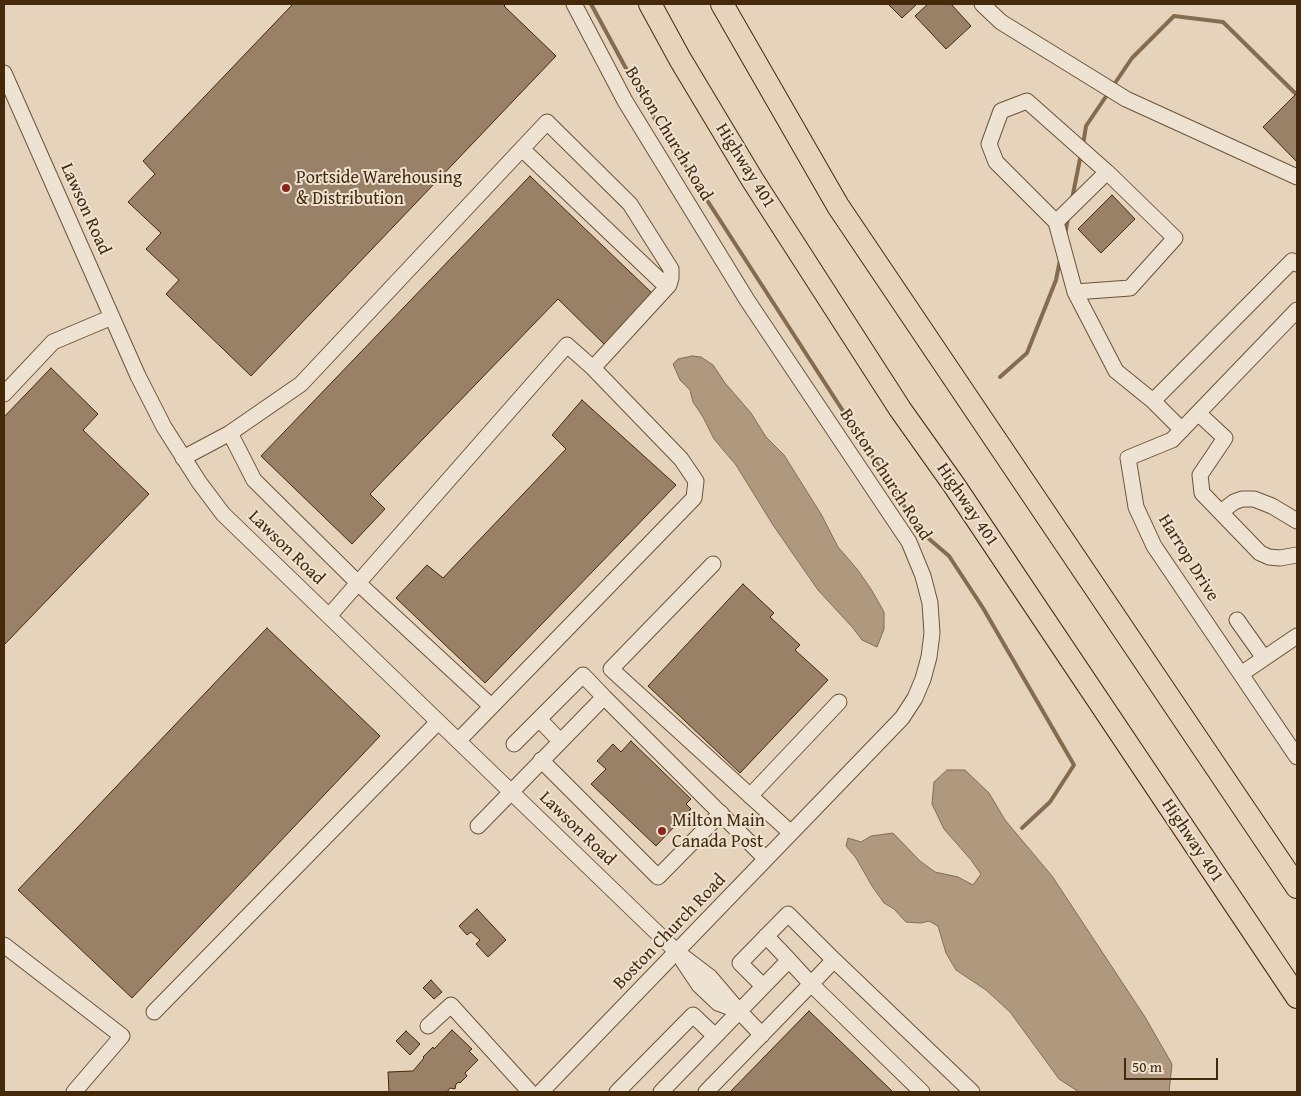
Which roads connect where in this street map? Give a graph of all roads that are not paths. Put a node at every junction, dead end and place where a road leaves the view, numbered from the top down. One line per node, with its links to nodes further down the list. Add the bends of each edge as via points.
1 (574, 4): 46 (street, Boston Church Road, via 630,110 747,300 909,542 923,576 930,603 932,633 929,657 915,698 902,718)
2 (650, 4): 56 (highway, Highway 401, via 752,179 900,409)
3 (722, 4): 48 (highway, via 838,206)
4 (982, 4): 8 (street, via 1001,22 1126,99)
5 (4, 73): 14 (street, Lawson Road)
6 (522, 149): 11 (street); 11 (street, via 547,122 630,204 672,269); 20 (street, via 300,384)
7 (1107, 172): 9 (street); 9 (street, via 1027,101 1001,111 989,144 996,162); 12 (street, via 1175,238 1130,288)
8 (1297, 177)
9 (1056, 222): 12 (street)
10 (1297, 264): 17 (street, via 1292,261)
11 (667, 287): 15 (street)
12 (1075, 292): 17 (street, via 1116,371)
13 (1297, 310): 18 (street, Harrop Drive)
14 (112, 317): 16 (street, via 53,342); 21 (street, Lawson Road, via 138,376)
15 (594, 368): 26 (street, via 567,345); 34 (street, via 681,459 696,480 694,498)
16 (4, 394)
17 (1153, 401): 19 (street)
18 (1198, 413): 19 (street, Harrop Drive); 22 (street, via 1225,438 1200,475 1202,493)
19 (1182, 430): 31 (street, Harrop Drive, via 1172,440 1128,458 1136,507 1154,546)
20 (230, 432): 21 (street); 26 (street, via 254,480)
21 (183, 458): 27 (street, Lawson Road, via 223,514)
22 (1221, 512): 23 (street, via 1234,502 1254,499); 24 (street, via 1260,553 1280,558)
23 (1297, 521)
24 (1297, 555)
25 (713, 564): 43 (street, via 611,669)
26 (358, 583): 27 (street); 34 (street)
27 (330, 616): 36 (street, Lawson Road)
28 (1237, 620): 30 (street)
29 (1297, 636): 30 (street)
30 (1264, 658): 31 (street)
31 (1241, 674): 40 (street, Harrop Drive)
32 (604, 697): 35 (street, via 582,675); 38 (street); 44 (street)
33 (839, 702): 43 (street)
34 (491, 706): 37 (street)
35 (539, 719): 38 (street); 39 (street)
36 (438, 722): 37 (street, Lawson Road); 58 (street)
37 (458, 740): 42 (street, Lawson Road)
38 (560, 741): 41 (street)
39 (514, 744)
40 (1297, 757)
41 (541, 760): 42 (street); 44 (street, via 658,877)
42 (510, 791): 45 (street); 51 (street, Lawson Road)
43 (750, 796): 46 (street)
44 (721, 813): 47 (street)
45 (478, 826)
46 (791, 833): 47 (street, Boston Church Road)
47 (766, 859): 51 (street, Boston Church Road)
48 (1297, 887)
49 (766, 936): 52 (street); 53 (street, via 788,914); 55 (street, via 740,963)
50 (4, 945): 62 (street, via 122,1036)
51 (677, 952): 57 (street, Lawson Road, via 699,985 718,1004); 64 (street, Boston Church Road)
52 (789, 960): 54 (street); 55 (street)
53 (834, 960): 54 (street); 69 (street)
54 (811, 984): 60 (street); 68 (street)
55 (763, 986): 57 (street)
56 (1297, 997)
57 (739, 1011): 60 (street); 61 (street)
58 (154, 1012)
59 (428, 1026): 63 (street, via 451,1005)
60 (762, 1035): 67 (street)
61 (715, 1036): 65 (street, via 693,1015); 66 (street)
62 (74, 1092)
63 (530, 1092)
64 (541, 1092)
65 (618, 1092)
66 (661, 1092)
67 (706, 1092)
68 (922, 1092)
69 (972, 1092)

